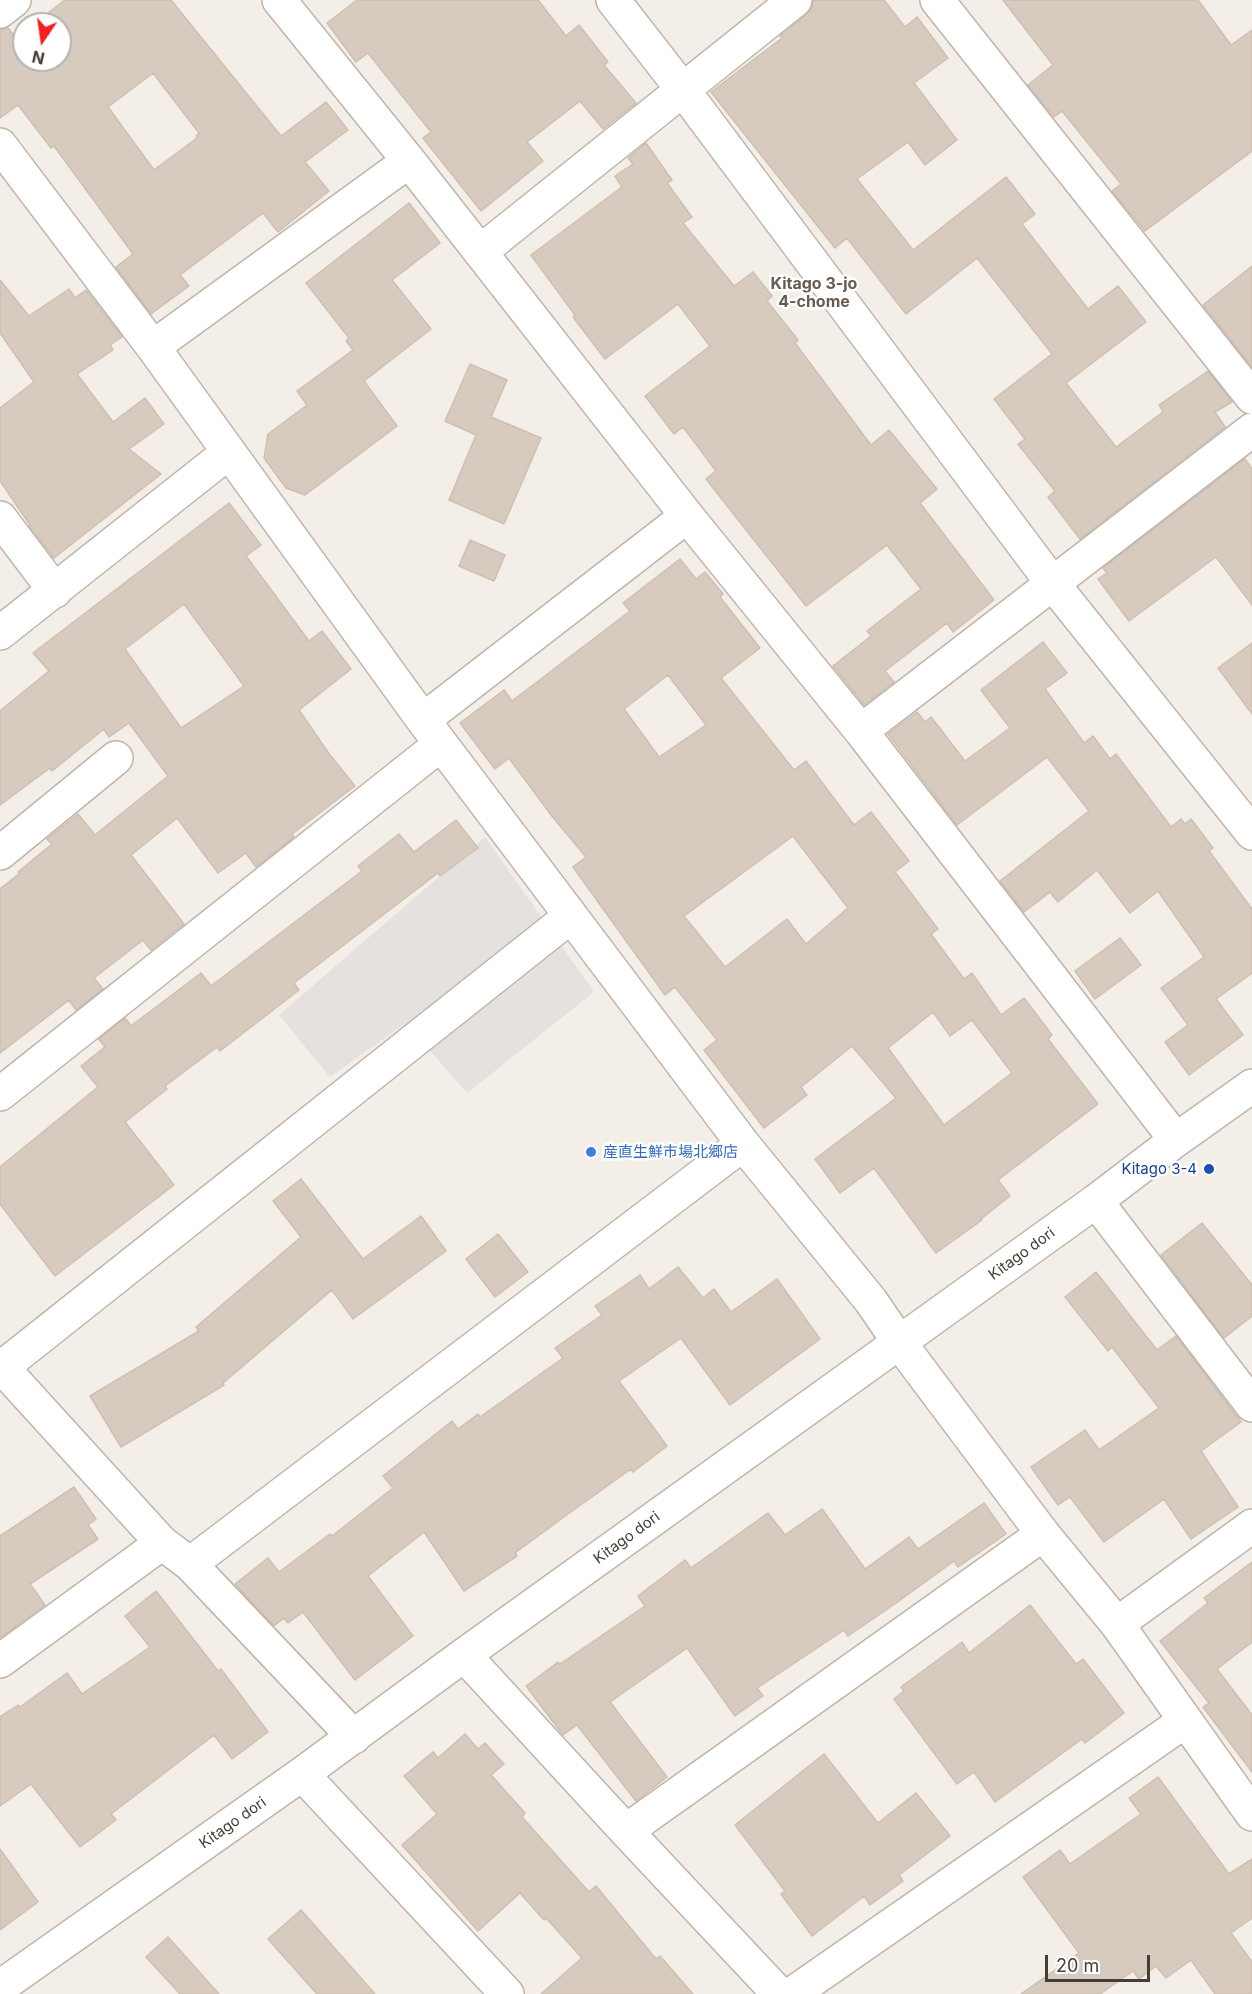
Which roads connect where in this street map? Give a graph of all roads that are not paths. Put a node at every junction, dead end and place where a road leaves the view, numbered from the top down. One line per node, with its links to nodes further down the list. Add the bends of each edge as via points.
1 (14, 0): 6 (street)
2 (279, 0): 9 (street)
3 (613, 0): 7 (street)
4 (795, 0): 7 (street)
5 (937, 0): 12 (street)
6 (0, 11)
7 (683, 90): 10 (street); 17 (street)
8 (5, 161): 11 (street)
9 (409, 161): 10 (street); 11 (street)
10 (480, 252): 15 (street)
11 (153, 346): 14 (street)
12 (1252, 397)
13 (1252, 430): 17 (street)
14 (229, 452): 18 (street); 21 (street)
15 (687, 516): 20 (street); 21 (street)
16 (0, 519): 18 (street)
17 (1053, 584): 20 (street); 23 (street)
18 (55, 591): 19 (street)
19 (0, 633)
20 (861, 731): 28 (street)
21 (432, 732): 25 (street); 27 (street)
22 (116, 758): 24 (street)
23 (1252, 833)
24 (0, 853)
25 (571, 916): 29 (street); 32 (street)
26 (1252, 1086): 28 (street, Kitago dori)
27 (0, 1094)
28 (1176, 1140): 30 (street, Kitago dori)
29 (743, 1144): 31 (street, via 871,1301); 37 (street)
30 (1096, 1201): 31 (street, Kitago dori); 33 (street)
31 (899, 1342): 35 (street); 39 (street, Kitago dori)
32 (1, 1367): 36 (street)
33 (1252, 1405)
34 (1252, 1526): 38 (street)
35 (1043, 1534): 38 (street); 45 (street)
36 (162, 1543): 37 (street); 40 (street)
37 (190, 1564): 42 (street)
38 (1117, 1624): 41 (street)
39 (465, 1655): 42 (street, Kitago dori); 45 (street)
40 (0, 1661)
41 (1185, 1721): 44 (street); 49 (street)
42 (354, 1737): 43 (street, Kitago dori)
43 (302, 1774): 46 (street, Kitago dori); 47 (street)
44 (1252, 1814)
45 (626, 1831): 48 (street)
46 (0, 1987)
47 (507, 1994)
48 (779, 1994)
49 (792, 1994)

